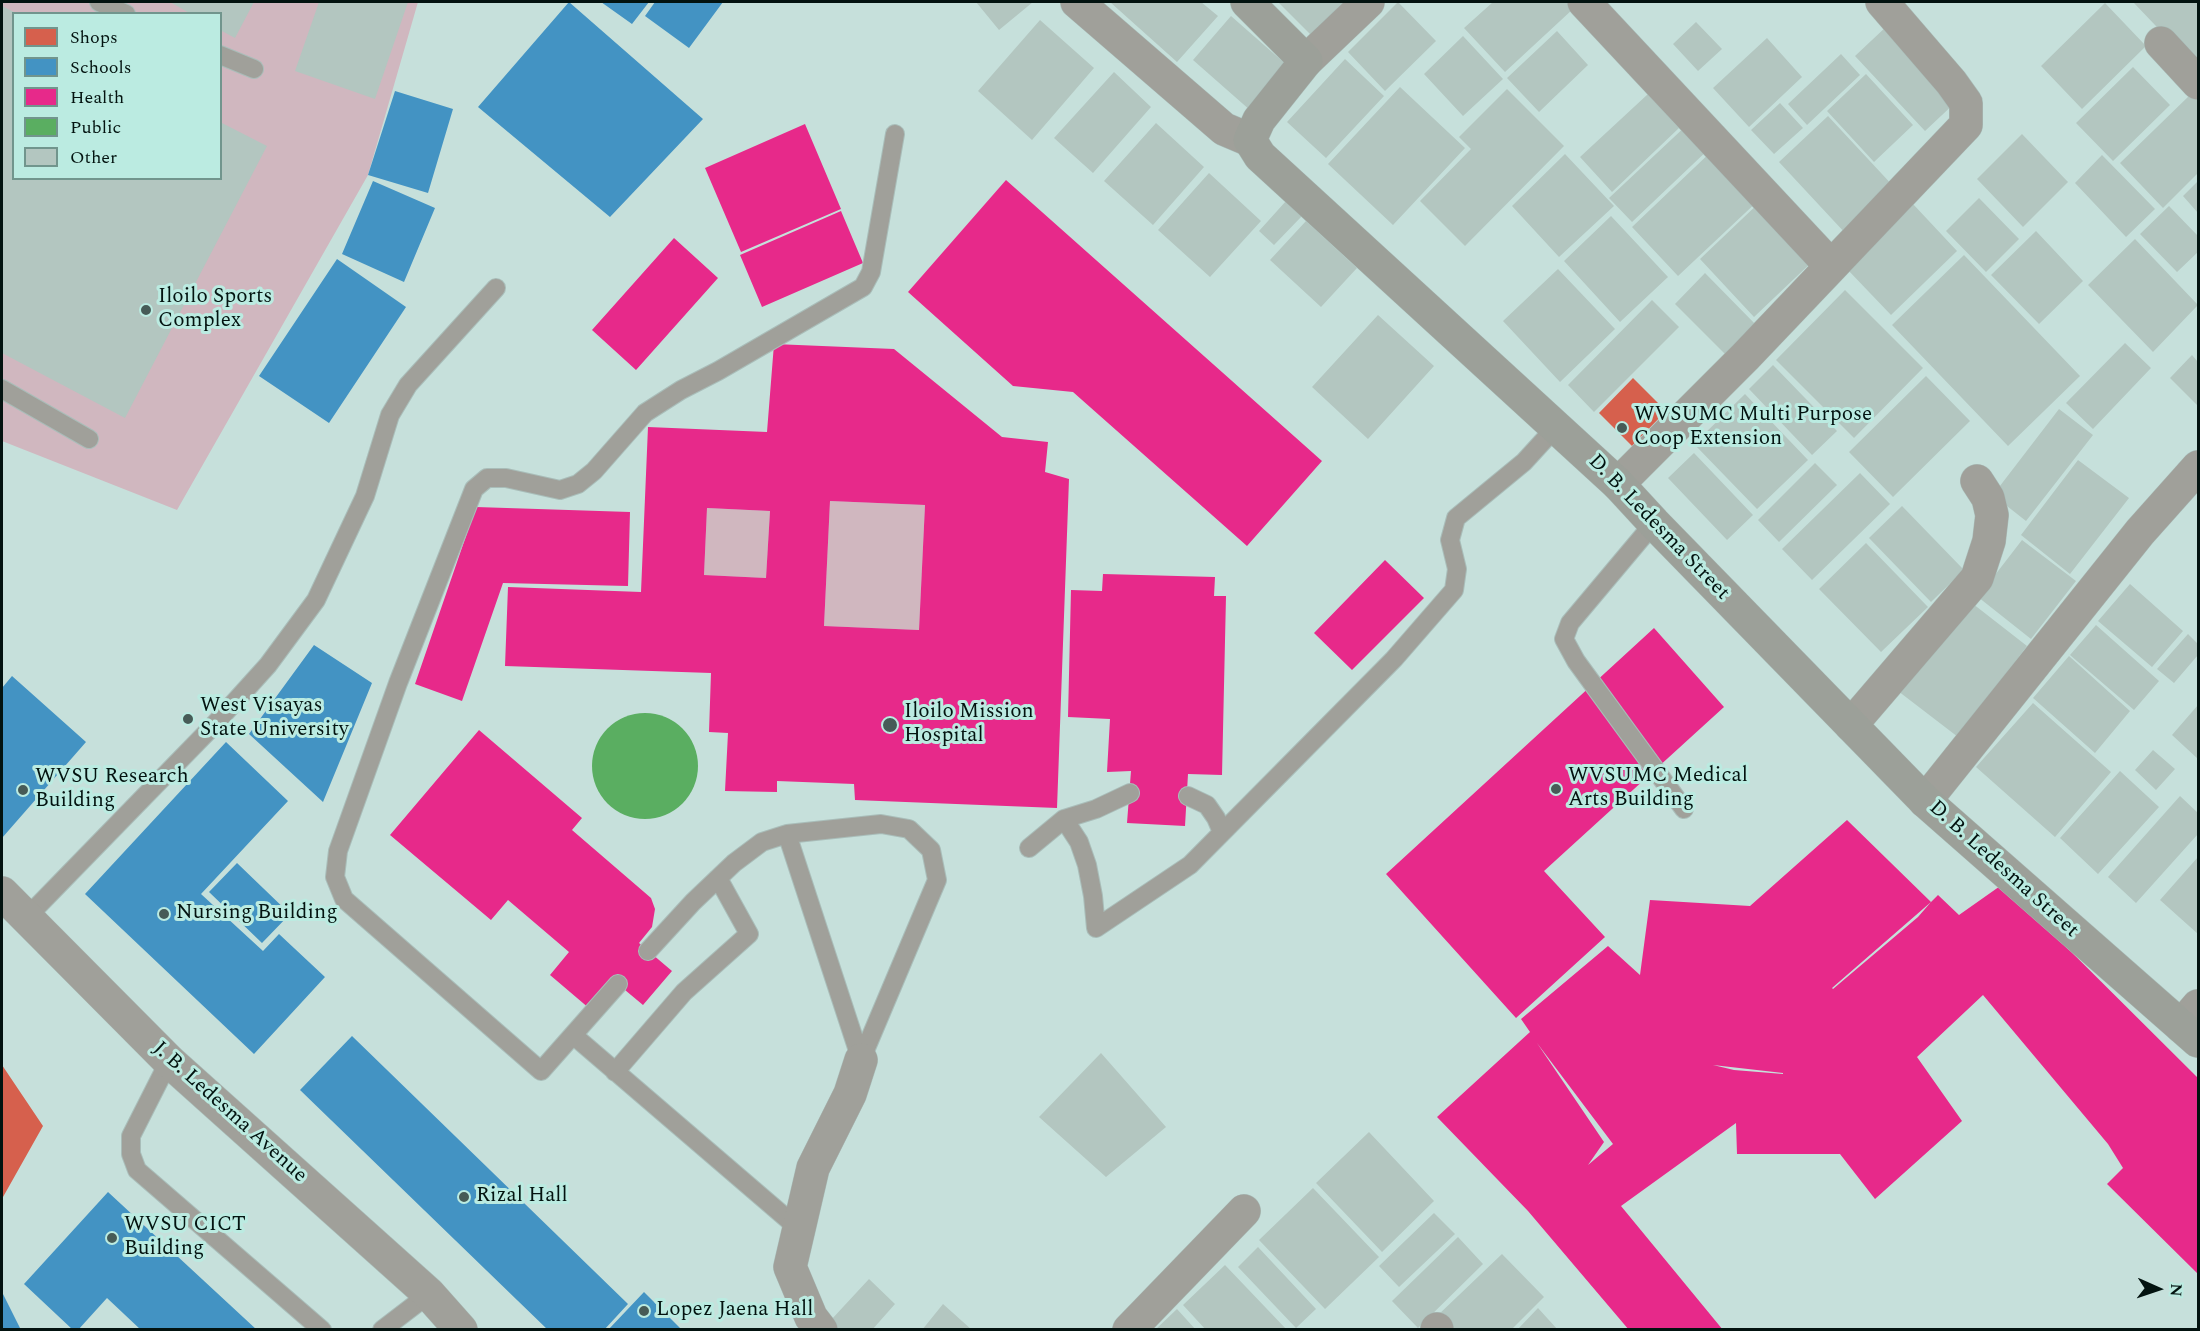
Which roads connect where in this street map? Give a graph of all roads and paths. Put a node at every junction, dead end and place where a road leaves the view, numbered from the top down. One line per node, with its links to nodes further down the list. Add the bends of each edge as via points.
1 (99, 2): 7 (lane)
2 (1077, 2): 14 (street, via 1224,129)
3 (1247, 2): 10 (street)
4 (1368, 2): 10 (street)
5 (1584, 2): 15 (street)
6 (1882, 2): 15 (street, via 1966,103 1966,125)
7 (122, 12)
8 (2161, 43): 12 (street)
9 (222, 56): 11 (lane)
10 (1306, 61): 14 (street, via 1259,120)
11 (254, 69)
12 (2199, 83)
13 (895, 134): 39 (lane, via 871,272 863,287 645,413 578,484 560,490 488,478 474,489 338,850 335,878 344,899 541,1071)
14 (1250, 140): 18 (street, D. B. Ledesma Street, via 1260,156)
15 (1831, 266): 22 (street)
16 (496, 288): 35 (lane, via 408,385 390,415 365,496 316,600 268,665)
17 (2, 389): 19 (lane)
18 (1556, 427): 22 (street, D. B. Ledesma Street); 30 (lane, via 1524,462 1456,518 1450,540 1457,569 1454,590 1394,659)
19 (89, 440)
20 (2199, 467): 27 (street, via 2139,532)
21 (1977, 481): 24 (street, via 1992,514 1989,542 1977,578)
22 (1618, 483): 23 (street, D. B. Ledesma Street)
23 (1654, 523): 24 (street, D. B. Ledesma Street); 28 (lane, via 1570,624 1564,639)
24 (1851, 725): 27 (street, D. B. Ledesma Street)
25 (1130, 793): 29 (lane)
26 (1188, 796): 30 (lane, via 1207,805)
27 (1925, 801): 38 (street, D. B. Ledesma Street)
28 (1684, 809)
29 (1064, 819): 30 (lane, via 1087,865 1096,928 1190,865); 32 (lane)
30 (1222, 832)
31 (787, 834): 33 (lane, via 762,842); 41 (lane); 41 (lane, via 881,824 909,829 931,850 937,880)
32 (1029, 848)
33 (718, 878): 36 (lane); 42 (lane, via 749,934 684,992)
34 (2, 893): 35 (street, J. B. Ledesma Avenue)
35 (26, 918): 40 (street, J. B. Ledesma Avenue)
36 (648, 951)
37 (618, 984): 39 (lane)
38 (2193, 1024)
39 (573, 1035): 42 (lane)
40 (169, 1060): 45 (street, J. B. Ledesma Avenue); 46 (lane, via 131,1136 131,1154 137,1170)
41 (861, 1060): 44 (street, via 850,1094 813,1168)
42 (615, 1072): 44 (lane)
43 (1244, 1211): 50 (street)
44 (799, 1229): 49 (street, via 790,1268 811,1317)
45 (429, 1294): 47 (lane); 48 (street, J. B. Ledesma Avenue)
46 (322, 1329)
47 (382, 1329)
48 (461, 1329)
49 (821, 1329)
50 (1129, 1329)

